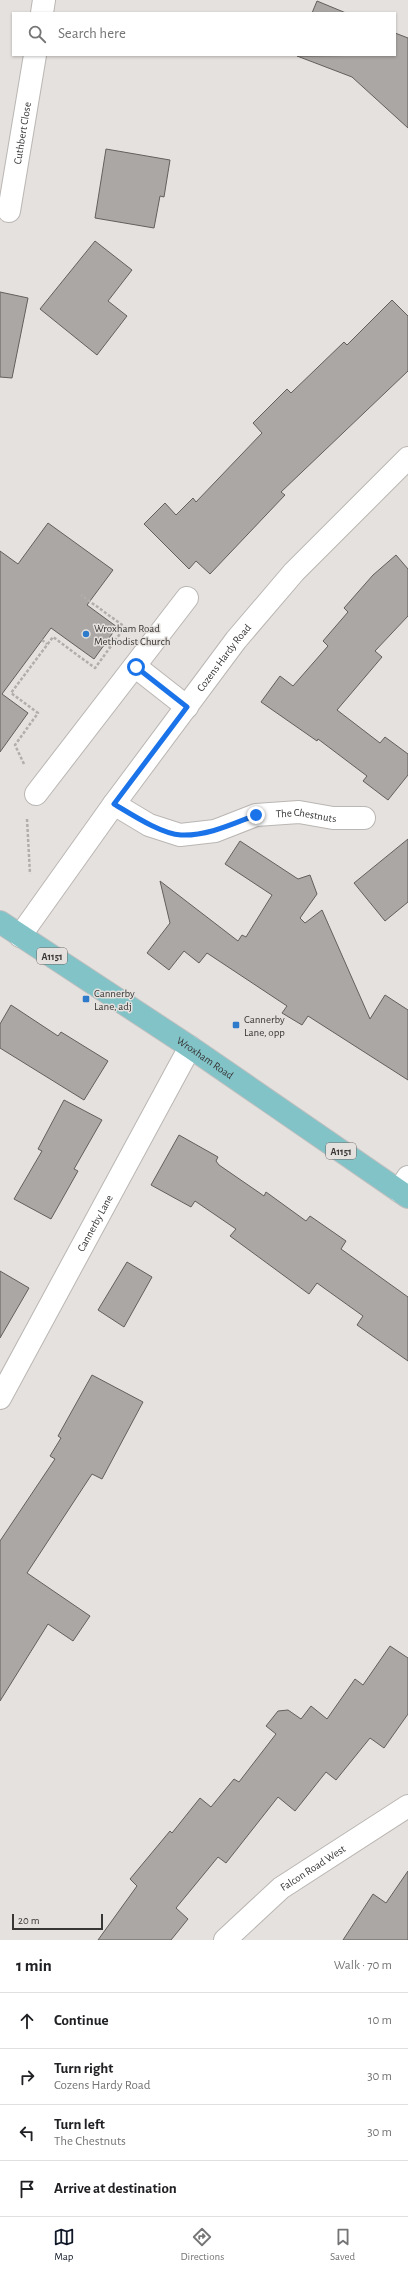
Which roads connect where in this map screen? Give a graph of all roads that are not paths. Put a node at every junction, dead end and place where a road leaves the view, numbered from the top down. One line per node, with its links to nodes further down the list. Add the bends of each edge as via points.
1 (44, 0): 2 (street)
2 (42, 12)
3 (35, 56): 4 (street, Cuthbert Close)
4 (9, 211)
5 (408, 458): 8 (street, Cozens Hardy Road, via 294,572 236,640)
6 (187, 598): 7 (street)
7 (136, 667): 8 (street); 9 (street)
8 (187, 707): 10 (street, Cozens Hardy Road)
9 (36, 794)
10 (114, 804): 11 (street, The Chestnuts, via 149,824 180,835 215,831 256,815 299,812 333,818); 13 (street, Cozens Hardy Road)
11 (364, 818)
12 (0, 922): 13 (main road, Wroxham Road / A1151)
13 (20, 936): 14 (main road, Wroxham Road / A1151)
14 (190, 1047): 15 (main road, Wroxham Road / A1151); 16 (street, Cannerby Lane)
15 (405, 1189)
16 (0, 1398)
17 (408, 1806): 18 (street, Falcon Road West, via 281,1888)
18 (229, 1939)

